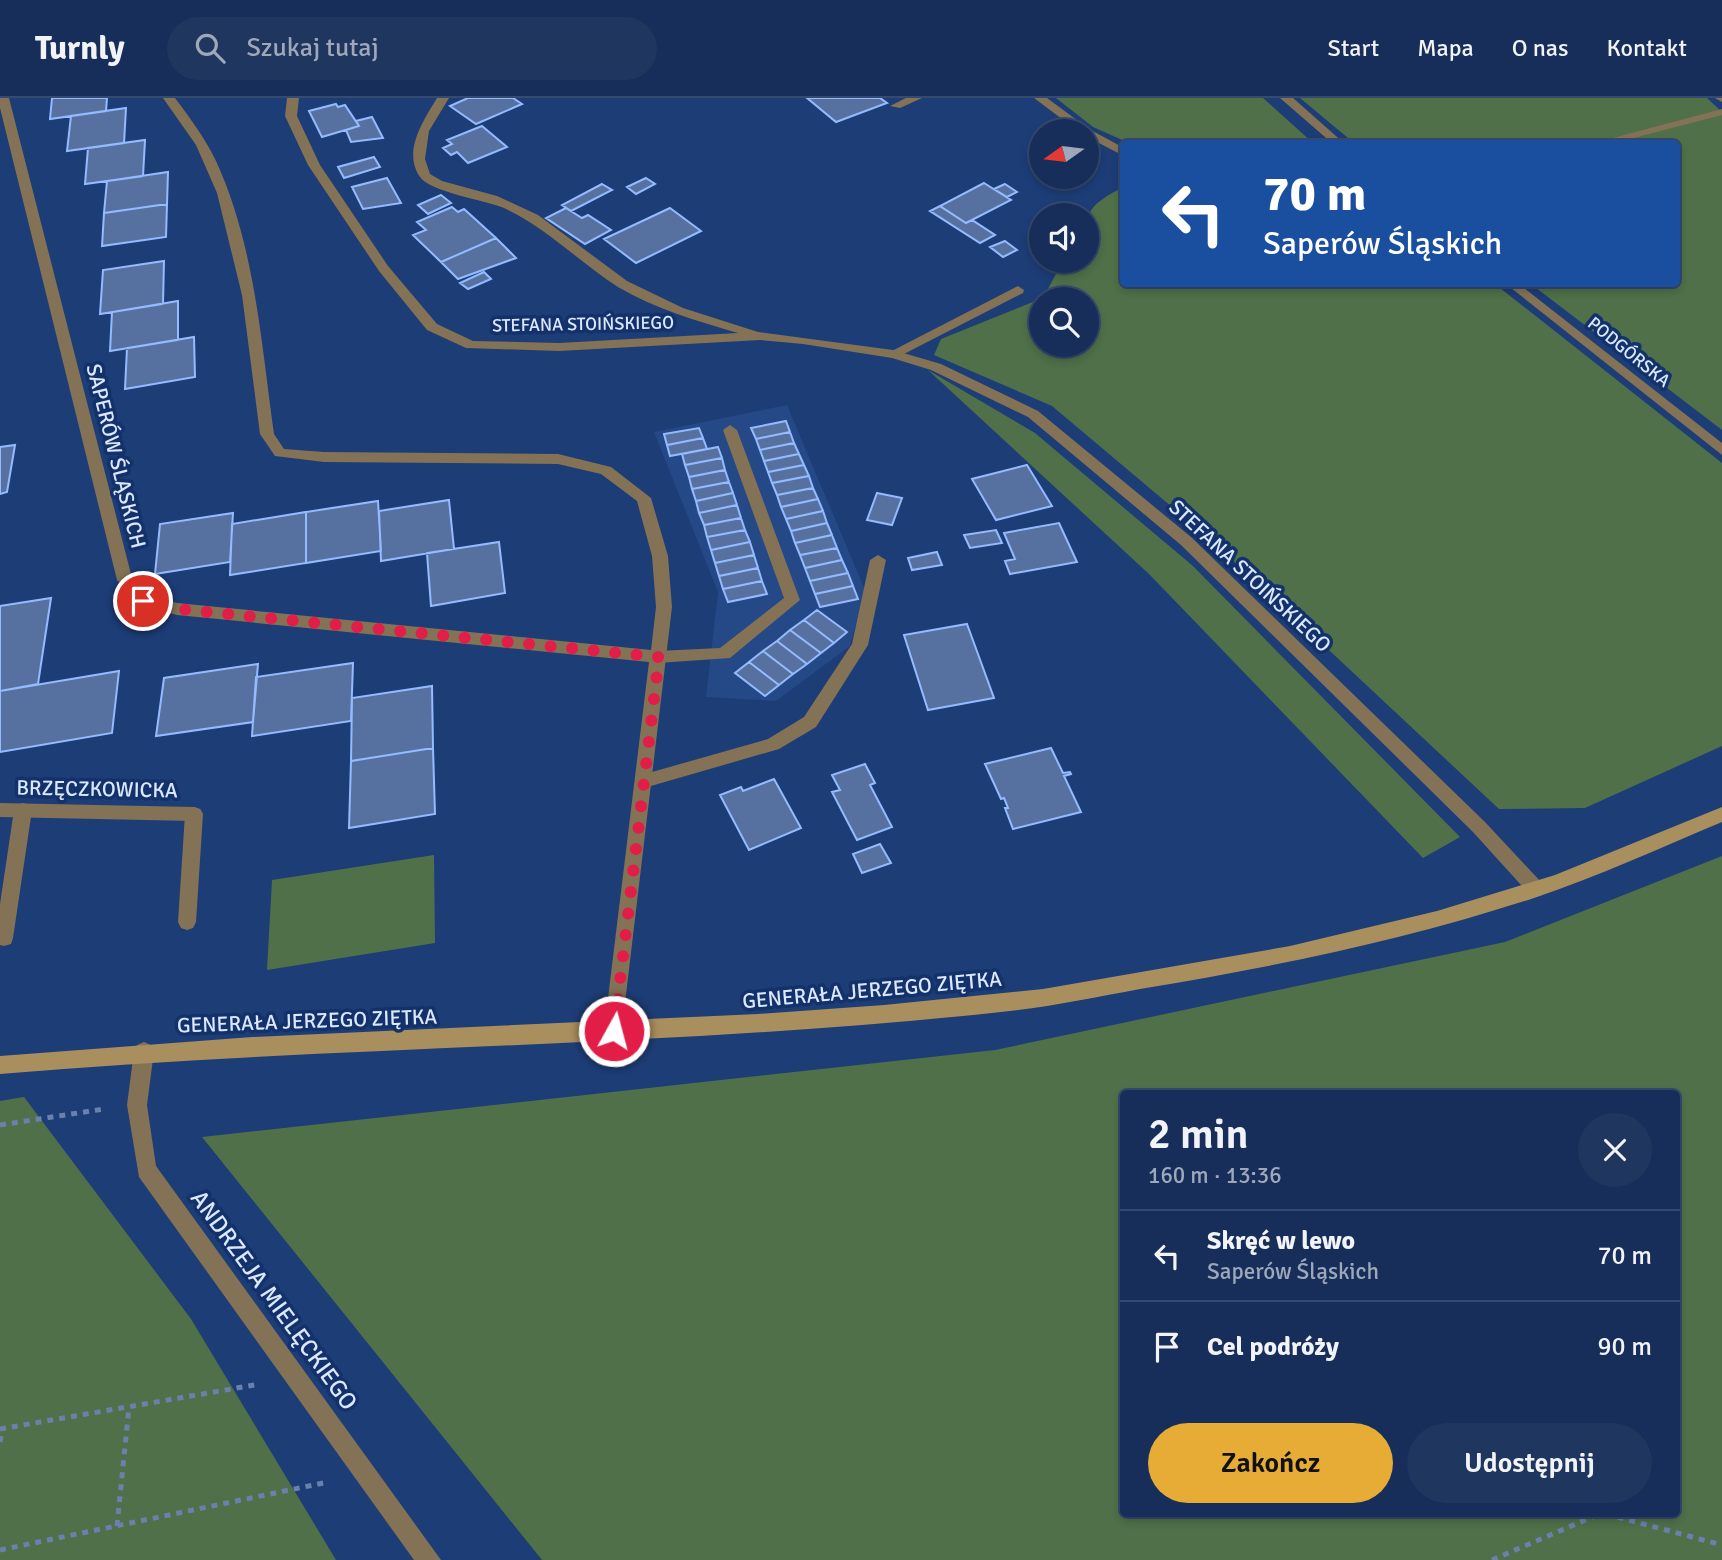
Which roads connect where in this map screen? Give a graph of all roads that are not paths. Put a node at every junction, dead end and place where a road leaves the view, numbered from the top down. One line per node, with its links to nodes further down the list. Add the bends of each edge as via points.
1 (4, 98): 22 (street, SAPERÓW ŚLĄSKICH, via 125,580 143,601 177,609)
2 (169, 98): 22 (street, via 210,160 229,213 246,283 267,434 280,453 558,459 606,470 644,498 648,510 660,556 664,607)
3 (293, 98): 17 (street, STEFANA STOIŃSKIEGO, via 291,116 314,165 383,268 432,327 471,345 559,347)
4 (443, 98): 17 (street, STEFANA STOIŃSKIEGO, via 423,131 419,159 425,176 534,218 623,284 667,305)
5 (915, 98): 8 (street)
6 (1040, 98): 10 (street)
7 (1286, 98): 12 (street)
8 (895, 106)
9 (1722, 112): 13 (street)
10 (1068, 119)
11 (1099, 139): 14 (street)
12 (1335, 140)
13 (1611, 140)
14 (1120, 151)
15 (1517, 287): 20 (street, PODGÓRSKA)
16 (1018, 290): 18 (street)
17 (760, 336): 18 (street, STEFANA STOIŃSKIEGO)
18 (893, 354): 27 (street, STEFANA STOIŃSKIEGO, via 936,366 1033,414 1186,541 1479,827)
19 (730, 430): 22 (street, SAPERÓW ŚLĄSKICH, via 792,600 724,654)
20 (1722, 450)
21 (878, 560): 23 (street, via 860,645 810,722 774,744)
22 (659, 657): 23 (street)
23 (644, 781): 30 (street)
24 (0, 810): 25 (street, BRZĘCZKOWICKA)
25 (23, 810): 28 (street, BRZĘCZKOWICKA, via 194,814); 29 (street)
26 (1722, 814): 27 (main road, GENERAŁA JERZEGO ZIĘTKA)
27 (1536, 889): 30 (main road, GENERAŁA JERZEGO ZIĘTKA, via 1350,942 1013,1001)
28 (187, 922)
29 (5, 938)
30 (614, 1031): 31 (main road, GENERAŁA JERZEGO ZIĘTKA)
31 (144, 1051): 32 (main road, GENERAŁA JERZEGO ZIĘTKA); 33 (street, ANDRZEJA MIELĘCKIEGO, via 136,1105 146,1170)
32 (0, 1065)
33 (429, 1560)

